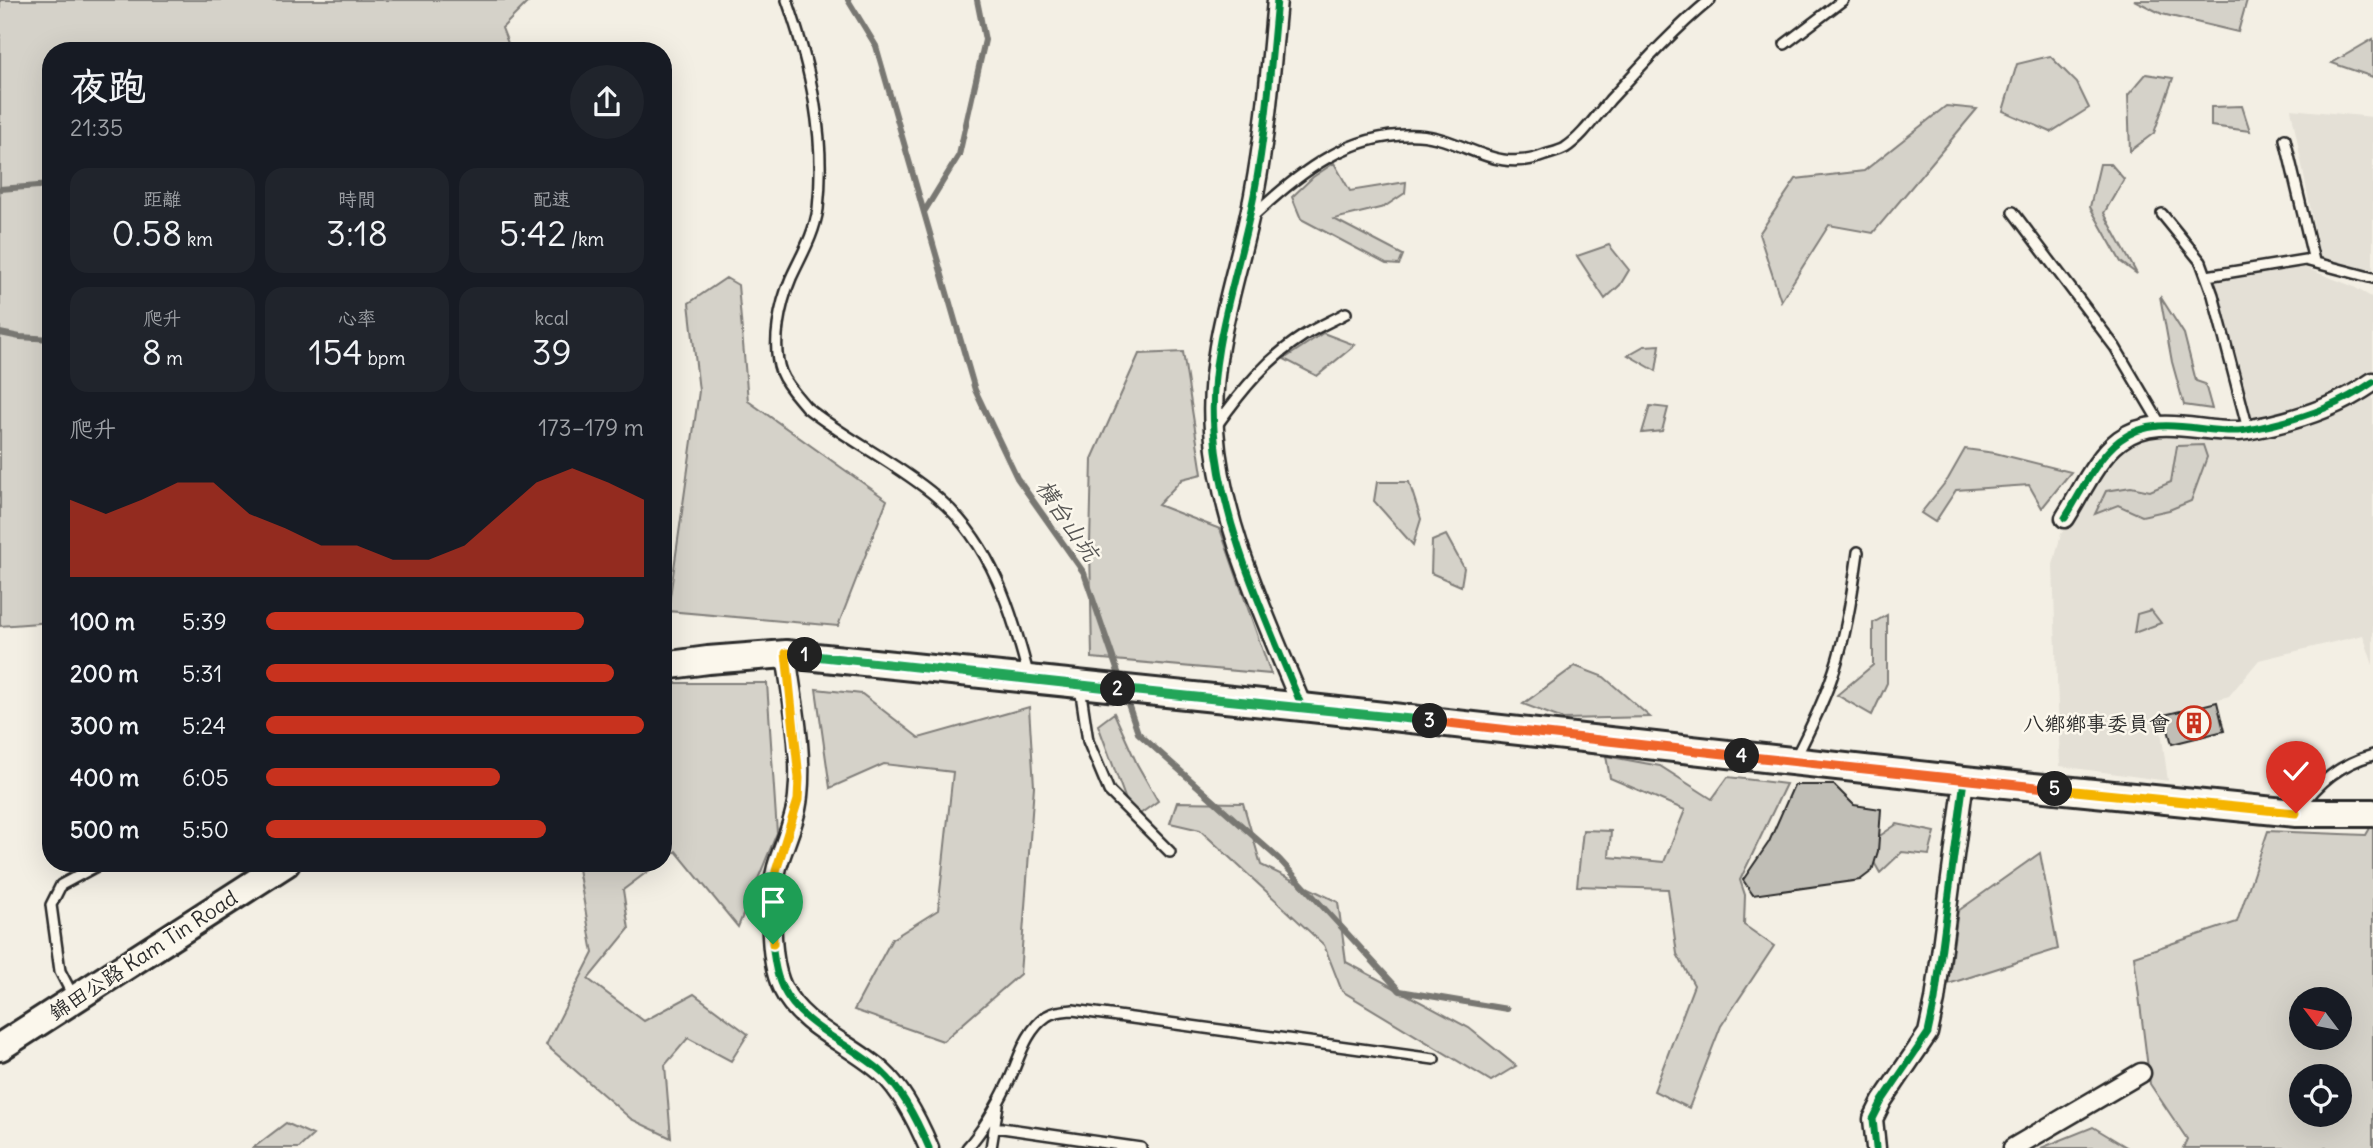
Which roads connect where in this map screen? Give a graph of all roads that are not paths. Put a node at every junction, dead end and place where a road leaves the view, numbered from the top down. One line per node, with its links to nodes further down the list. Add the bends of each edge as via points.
1 (787, 0): 22 (lane, via 814,95 821,145 813,232 791,278 779,327 781,373 806,407 939,498 963,525 999,581)
2 (1277, 0): 9 (street, via 1261,156)
3 (1710, 0): 9 (lane, via 1685,20 1565,148 1524,162 1498,160 1419,135 1364,141 1292,180)
4 (1843, 0): 5 (lane)
5 (1785, 44)
6 (2285, 139): 10 (lane)
7 (2013, 212): 15 (lane, via 2115,347)
8 (2162, 214): 11 (lane, via 2190,246)
9 (1248, 221): 16 (street, via 1222,321)
10 (2314, 261): 11 (lane); 12 (lane)
11 (2207, 276): 17 (lane)
12 (2373, 278)
13 (1346, 313): 16 (lane, via 1273,358)
14 (2373, 382): 17 (street, via 2315,414)
15 (2161, 425): 17 (street); 18 (street, via 2120,440 2095,469)
16 (1214, 429): 24 (street, via 1229,513)
17 (2248, 429)
18 (2065, 518)
19 (1858, 552): 26 (lane, via 1838,659)
20 (786, 653): 21 (main road); 22 (main road); 39 (street, via 799,778 798,800 775,883 775,971 792,1005 884,1074 898,1090)
21 (672, 665)
22 (1029, 679): 23 (main road)
23 (1080, 685): 24 (main road); 30 (lane, via 1088,741 1108,791)
24 (1302, 707): 26 (main road)
25 (2373, 755): 28 (lane, via 2336,770 2313,789)
26 (1794, 762): 27 (main road)
27 (1964, 780): 28 (main road); 43 (street, via 1928,1033 1873,1119)
28 (2296, 813): 29 (main road)
29 (2373, 813)
30 (1170, 852)
31 (85, 872): 33 (lane, via 61,885 51,905 60,971)
32 (272, 872): 33 (main road, 錦田公路 Kam Tin Road)
33 (75, 999): 34 (main road, 錦田公路 Kam Tin Road)
34 (0, 1047)
35 (1434, 1059): 37 (lane, via 1058,1011 1034,1029)
36 (2141, 1073): 44 (street)
37 (999, 1102): 38 (lane); 40 (lane)
38 (995, 1127): 41 (lane); 42 (lane)
39 (929, 1148)
40 (967, 1148)
41 (991, 1148)
42 (1141, 1148)
43 (1876, 1148)
44 (2013, 1148)

